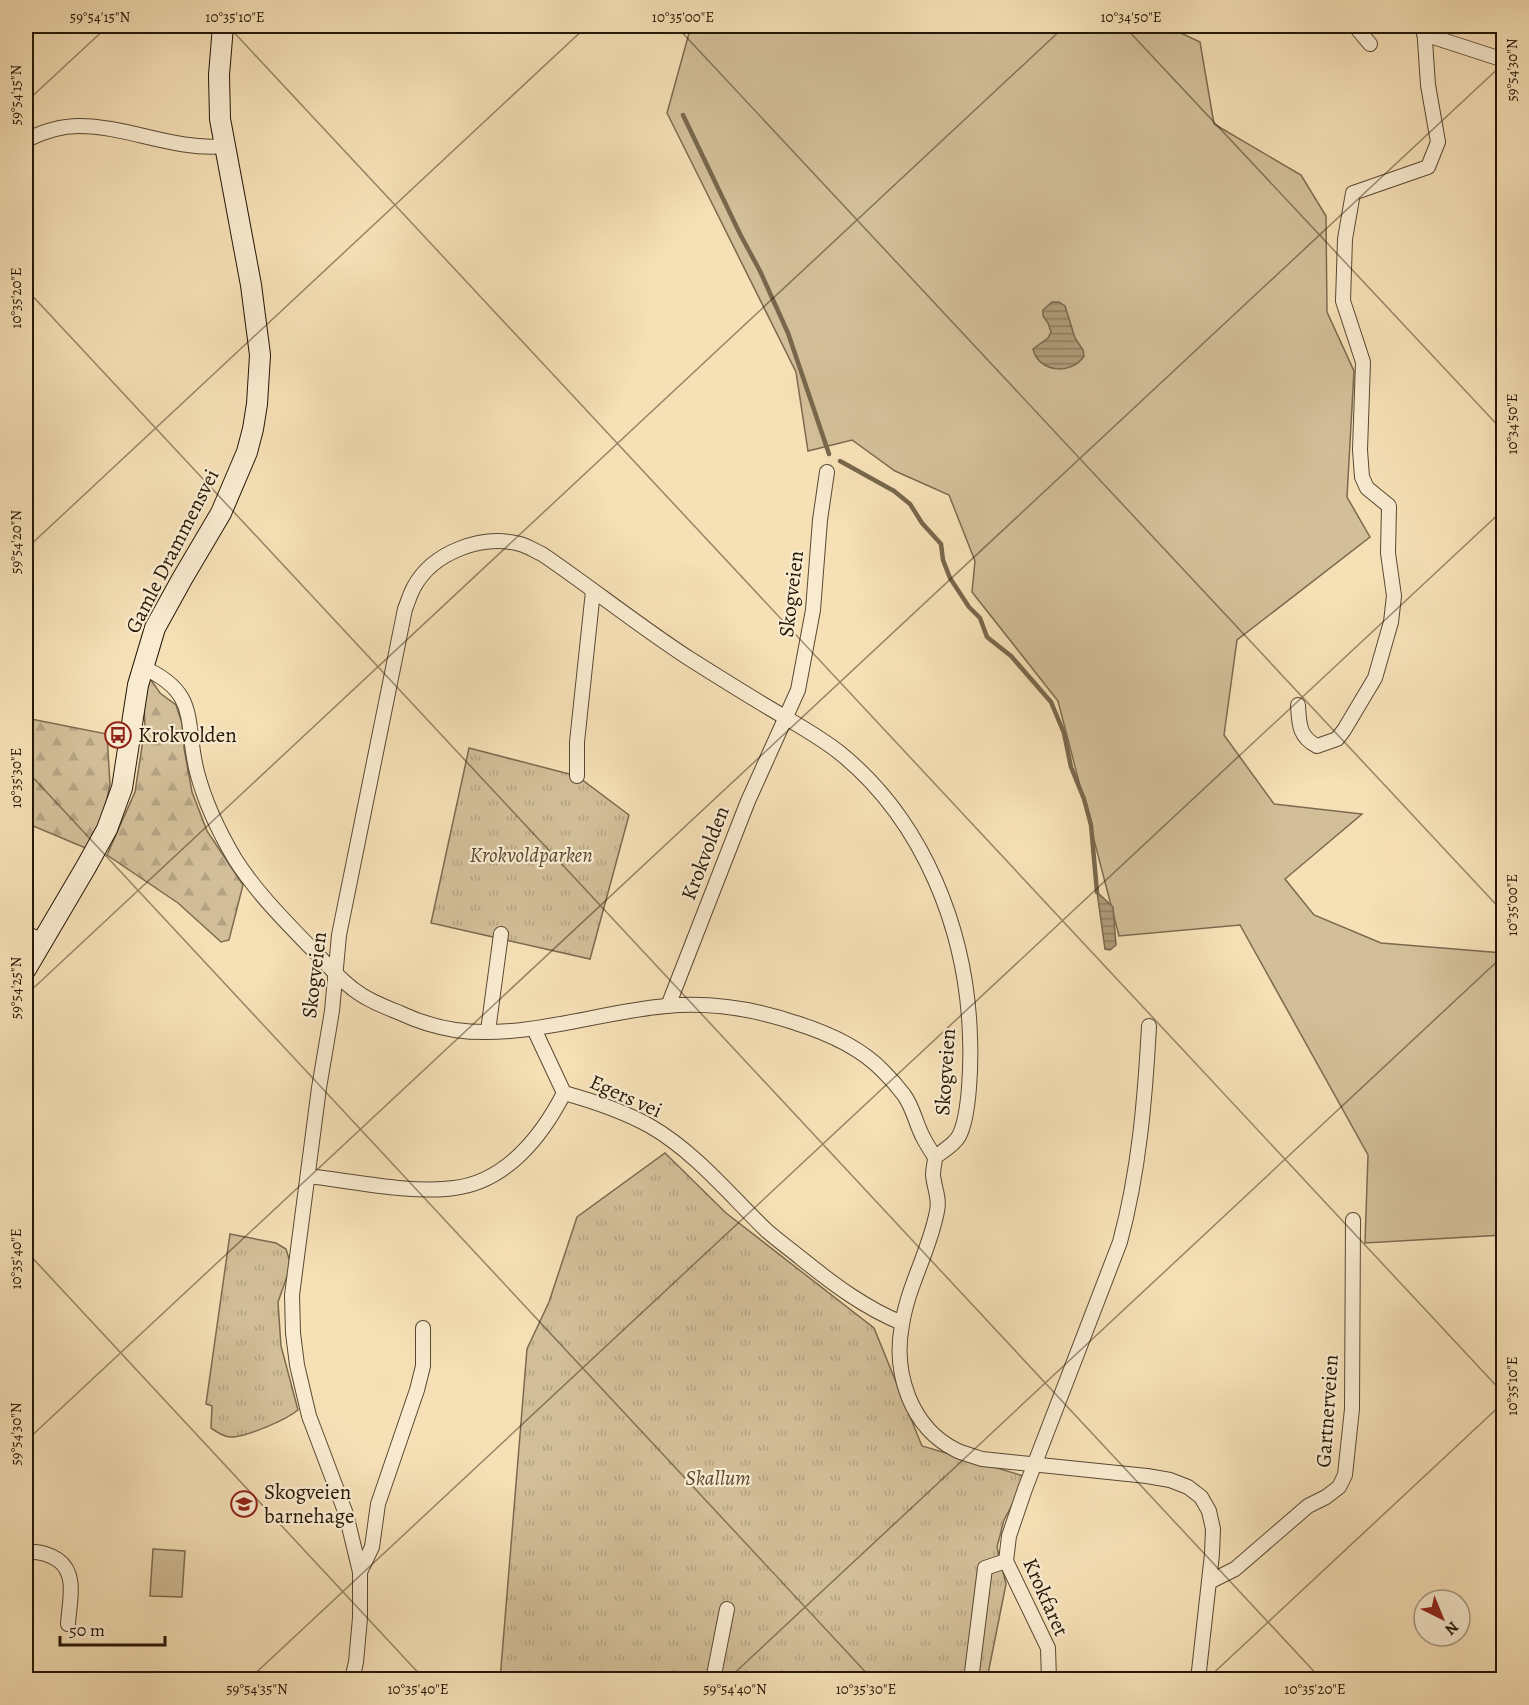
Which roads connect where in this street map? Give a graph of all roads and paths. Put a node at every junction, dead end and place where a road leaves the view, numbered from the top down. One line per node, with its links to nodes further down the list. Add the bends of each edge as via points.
1 (223, 26): 7 (main road, Gamle Drammensvei, via 219,101)
2 (1355, 26): 4 (street)
3 (1424, 30): 5 (street); 11 (street, via 1438,142 1428,167 1353,192 1345,238 1343,301 1363,362 1362,477 1367,488 1389,506 1388,553 1394,596 1391,622 1375,678 1337,739 1317,746 1309,742 1299,727)
4 (1370, 44)
5 (1503, 60)
6 (26, 140): 7 (street, via 57,128 77,126 198,148)
7 (224, 146): 10 (main road, Gamle Drammensvei, via 256,311 260,355 257,404 247,452 230,493 155,628)
8 (826, 472): 12 (street, Skogveien, via 813,610 798,690)
9 (592, 591): 12 (street, Skogveien, via 688,658); 13 (street); 17 (street, Skogveien, via 542,554 503,541 482,541 462,548 425,572 414,587 398,639 339,935)
10 (142, 667): 15 (main road, Gamle Drammensvei, via 115,809 95,852); 17 (street, via 171,685 182,698 203,794 236,860 263,896)
11 (1298, 705)
12 (785, 718): 18 (street, Krokvolden, via 748,801); 23 (street, Skogveien, via 839,753 889,804 921,851 950,915 963,962 970,1021 970,1070 960,1135)
13 (577, 776)
14 (501, 934): 21 (street)
15 (34, 937): 16 (main road, Gamle Drammensvei)
16 (26, 969)
17 (336, 975): 21 (street, via 369,999 420,1022 456,1030); 24 (street, Skogveien)
18 (668, 1006): 20 (street, via 615,1012); 23 (street, via 750,1009 814,1028 846,1043 881,1069 905,1096)
19 (1149, 1026): 28 (street, via 1143,1119 1130,1206 1120,1242)
20 (534, 1029): 21 (street); 22 (street)
21 (488, 1031)
22 (564, 1093): 24 (street, Egers vei, via 531,1144 508,1165 480,1181 429,1190); 26 (street, Egers vei, via 623,1113 682,1148 768,1231 832,1283 880,1314)
23 (935, 1157): 26 (street, via 938,1208)
24 (308, 1176): 31 (street, Skogveien, via 292,1295 297,1365 312,1425 346,1514)
25 (1353, 1220): 32 (street, Gartnerveien, via 1352,1409 1345,1475 1339,1487 1308,1506 1235,1569)
26 (902, 1323): 28 (street, via 899,1346 904,1387 928,1429 943,1442 982,1459)
27 (423, 1328): 31 (street, Skogveien, via 423,1366 417,1390 378,1504 372,1547)
28 (1035, 1464): 30 (street, Krokfaret, via 1009,1536); 32 (street, via 1147,1476 1188,1487 1201,1497 1213,1529)
29 (26, 1552): 34 (street, via 51,1555 70,1574)
30 (1006, 1561): 37 (street, via 985,1568); 38 (street, Krokfaret, via 1048,1648)
31 (360, 1572): 35 (street, Skogveien, via 360,1618)
32 (1209, 1582): 39 (street)
33 (727, 1609): 36 (street)
34 (68, 1624)
35 (352, 1680)
36 (713, 1680)
37 (971, 1680)
38 (1049, 1680)
39 (1198, 1680)

